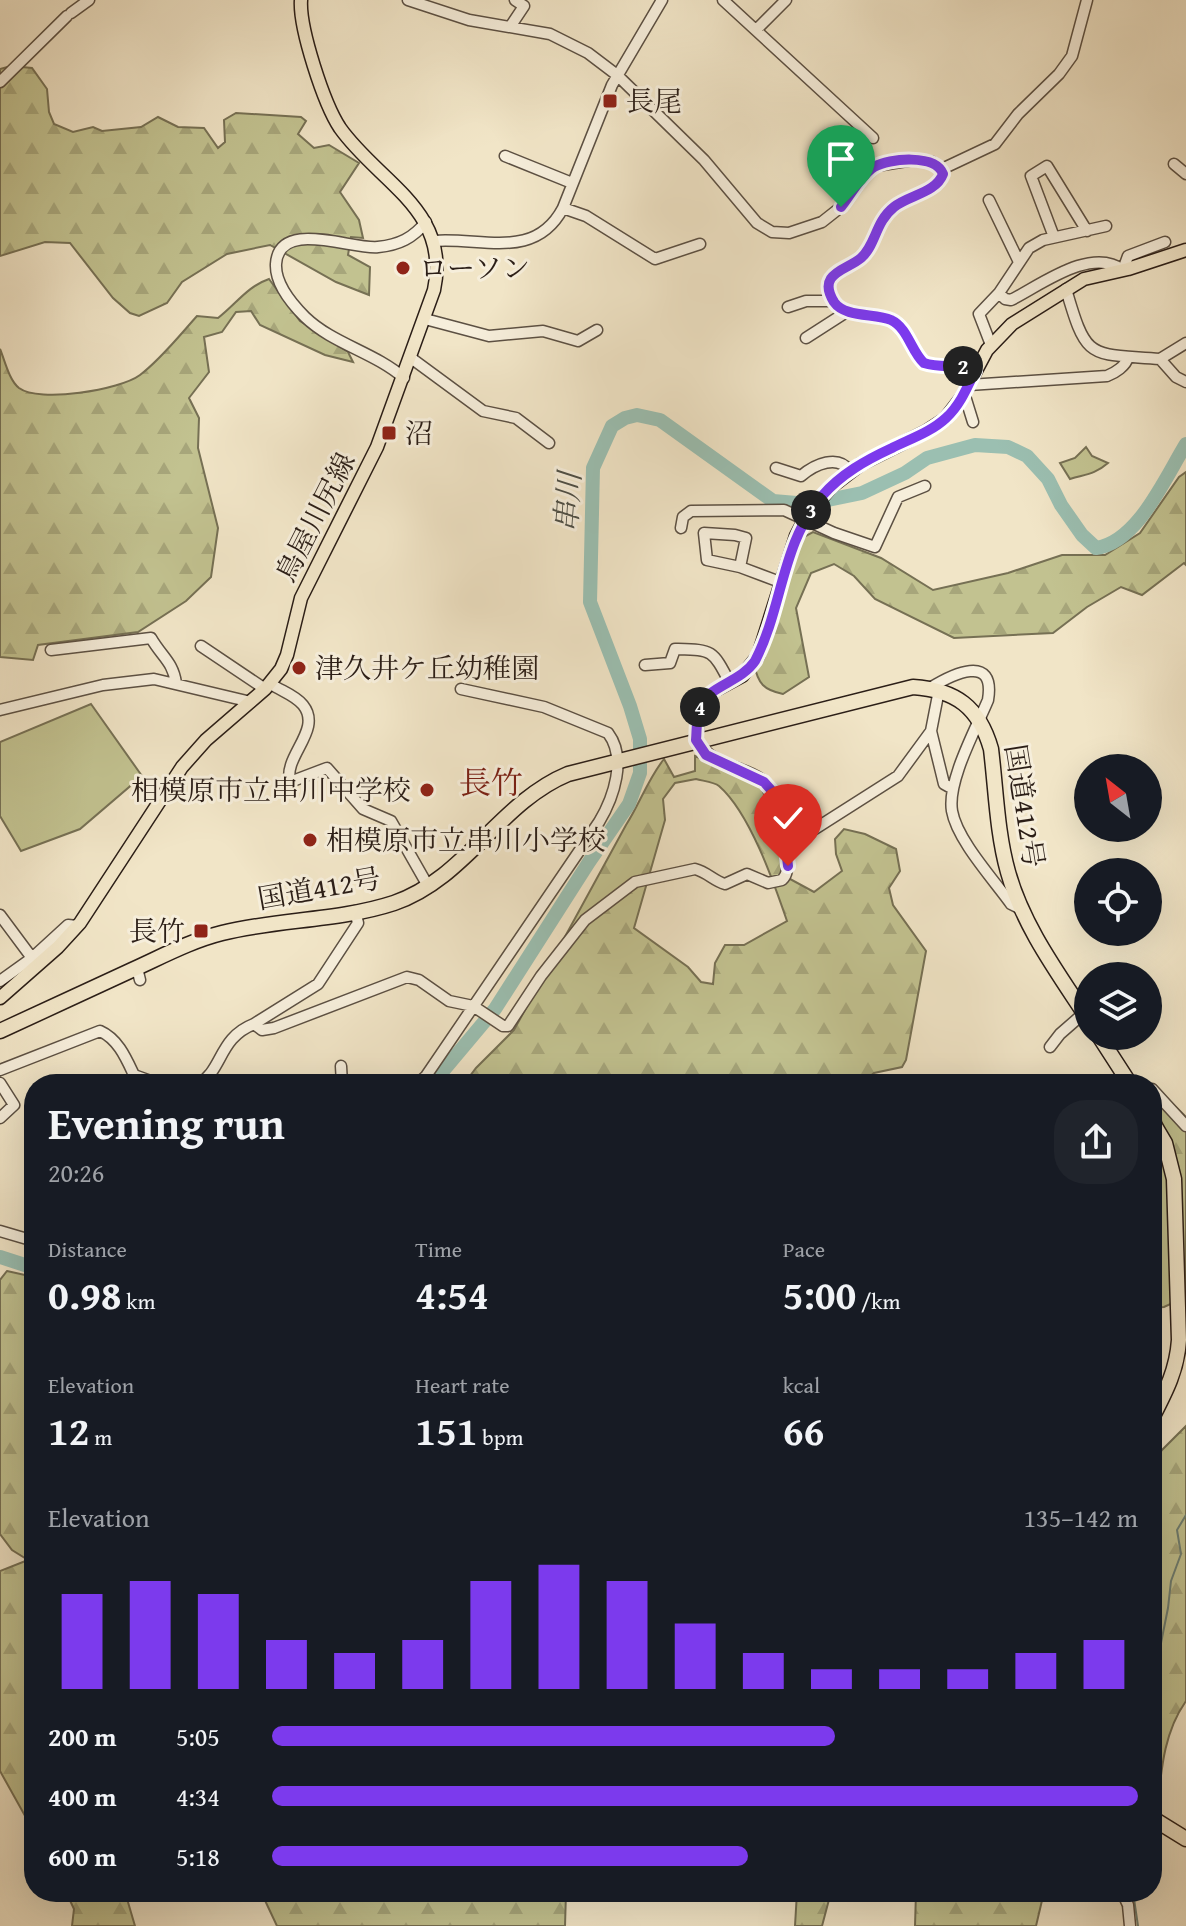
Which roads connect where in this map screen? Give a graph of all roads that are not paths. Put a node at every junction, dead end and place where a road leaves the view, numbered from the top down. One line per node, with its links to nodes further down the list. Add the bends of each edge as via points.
1 (89, 0): 12 (street)
2 (301, 0): 21 (main road, 鳥屋川尻線, via 304,34 336,121)
3 (408, 0): 9 (street)
4 (515, 0): 9 (street, via 524,6)
5 (662, 0): 11 (street)
6 (723, 0): 10 (street)
7 (786, 0): 10 (street)
8 (1087, 0): 16 (street, via 1072,56 1059,74 995,144)
9 (510, 27): 11 (street, via 562,39)
10 (756, 30): 13 (street)
11 (617, 75): 16 (street, via 704,160 757,223 772,232 789,233 822,222 876,166 913,160); 18 (street)
12 (0, 82)
13 (873, 138)
14 (505, 156): 18 (street)
15 (1174, 164): 17 (street)
16 (942, 169): 33 (street, via 938,184 892,209 878,224 862,258 835,273 830,281)
17 (1186, 174)
18 (572, 183): 20 (street)
19 (989, 200): 29 (street)
20 (563, 208): 25 (street, via 546,230 523,242); 27 (street, via 586,216 655,259)
21 (426, 222): 25 (main road, 鳥屋川尻線); 45 (street, via 403,242 363,247 310,238 282,247 276,258 283,289 319,330 363,350)
22 (1106, 226): 23 (street)
23 (1087, 231): 24 (street); 24 (street, via 1047,166 1031,176)
24 (1054, 237): 29 (street, via 1029,248)
25 (434, 241): 36 (main road, 鳥屋川尻線, via 436,279)
26 (1165, 242): 30 (street, via 1128,256)
27 (700, 244)
28 (1186, 250): 30 (main road)
29 (1018, 260): 32 (street)
30 (1123, 270): 31 (main road); 32 (street, via 1114,263 1084,264 1011,300)
31 (1066, 289): 40 (main road, via 1012,324); 41 (street, via 1088,345 1107,355)
32 (999, 293): 40 (street, via 979,314)
33 (833, 301): 34 (street); 35 (street)
34 (788, 307)
35 (848, 311): 38 (street); 44 (street, via 897,323 924,363)
36 (425, 319): 37 (street, via 489,336 543,331 578,341); 42 (main road, 鳥屋川尻線)
37 (597, 330)
38 (806, 338)
39 (1186, 343): 43 (street)
40 (991, 345): 44 (main road)
41 (1128, 357): 43 (street); 47 (street, via 1107,376)
42 (411, 358): 45 (main road, 鳥屋川尻線); 49 (street, via 483,411 516,418)
43 (1160, 359): 46 (street)
44 (975, 371): 47 (main road)
45 (404, 378): 62 (main road, 鳥屋川尻線, via 377,447 301,598 287,655)
46 (1186, 382)
47 (966, 389): 48 (street); 51 (main road, via 941,422)
48 (973, 422)
49 (549, 443)
50 (776, 468): 51 (street, via 801,476 839,461)
51 (847, 473): 53 (main road)
52 (925, 486): 53 (street, via 898,497 875,547)
53 (805, 519): 54 (street, via 778,509 691,511); 56 (main road)
54 (681, 528)
55 (740, 567): 55 (street, via 707,560 704,533 746,538); 56 (street)
56 (780, 582): 61 (main road, via 759,654)
57 (201, 646): 62 (street)
58 (51, 650): 60 (street, via 151,638 174,669)
59 (645, 665): 61 (street, via 670,663 675,649 705,650 718,659)
60 (176, 683): 65 (street); 66 (street, via 154,679 103,685)
61 (730, 683): 69 (main road, via 701,706)
62 (268, 686): 65 (main road, 鳥屋川尻線); 73 (street, via 301,702 308,717 290,782 327,768 363,809 391,821)
63 (461, 689): 70 (street, via 544,707 608,733)
64 (934, 689): 67 (highway, 国道412号, via 953,695); 67 (street, via 951,675 977,671 989,692); 68 (street); 69 (highway, via 894,690)
65 (251, 702): 77 (main road, 鳥屋川尻線, via 182,767)
66 (0, 710)
67 (980, 720): 71 (street); 74 (highway, 国道412号, via 991,749 1003,855)
68 (931, 731): 71 (street, via 944,784); 72 (street, via 898,776)
69 (696, 740): 70 (highway, 国道412号); 72 (street, via 706,755 767,785 773,795 776,833)
70 (620, 761): 73 (highway, 国道412号, via 568,774 538,790); 82 (street, via 605,813)
71 (953, 789): 74 (street, via 952,812 959,831 1011,904)
72 (786, 849): 82 (street, via 788,870 778,883 747,874 725,884 695,869 635,882 585,920 508,1026)
73 (428, 886): 75 (highway, 国道412号, via 395,902)
74 (1021, 909): 80 (highway, 国道412号)
75 (355, 911): 83 (street, via 358,923 318,984); 85 (highway, 国道412号, via 221,933 139,974)
76 (0, 915): 78 (street)
77 (77, 926): 78 (street, via 68,925); 81 (main road, 鳥屋川尻線)
78 (32, 958): 79 (street)
79 (0, 981)
80 (1074, 997)
81 (0, 998)
82 (475, 1007): 83 (street, via 449,1001 407,977 274,1028 262,1030); 93 (street)
83 (254, 1024): 91 (street, via 229,1042)
84 (1074, 1024): 86 (street)
85 (0, 1031)
86 (1050, 1047)
87 (1108, 1050): 94 (highway)
88 (341, 1066): 92 (street)
89 (0, 1070): 90 (street, via 100,1031 118,1046)
90 (133, 1074)
91 (211, 1074)
92 (341, 1074)
93 (427, 1074)
94 (1124, 1074)
95 (0, 1083): 97 (street, via 14,1105)
96 (1162, 1100): 98 (street)
97 (0, 1118)
98 (1186, 1126)
99 (1162, 1138): 102 (highway, via 1174,1179 1179,1340 1173,1375)
100 (0, 1231): 101 (street)
101 (24, 1238)
102 (1162, 1398)
103 (1162, 1824): 104 (highway)
104 (1186, 1839)
105 (1127, 1902): 106 (street)
106 (1130, 1926)

